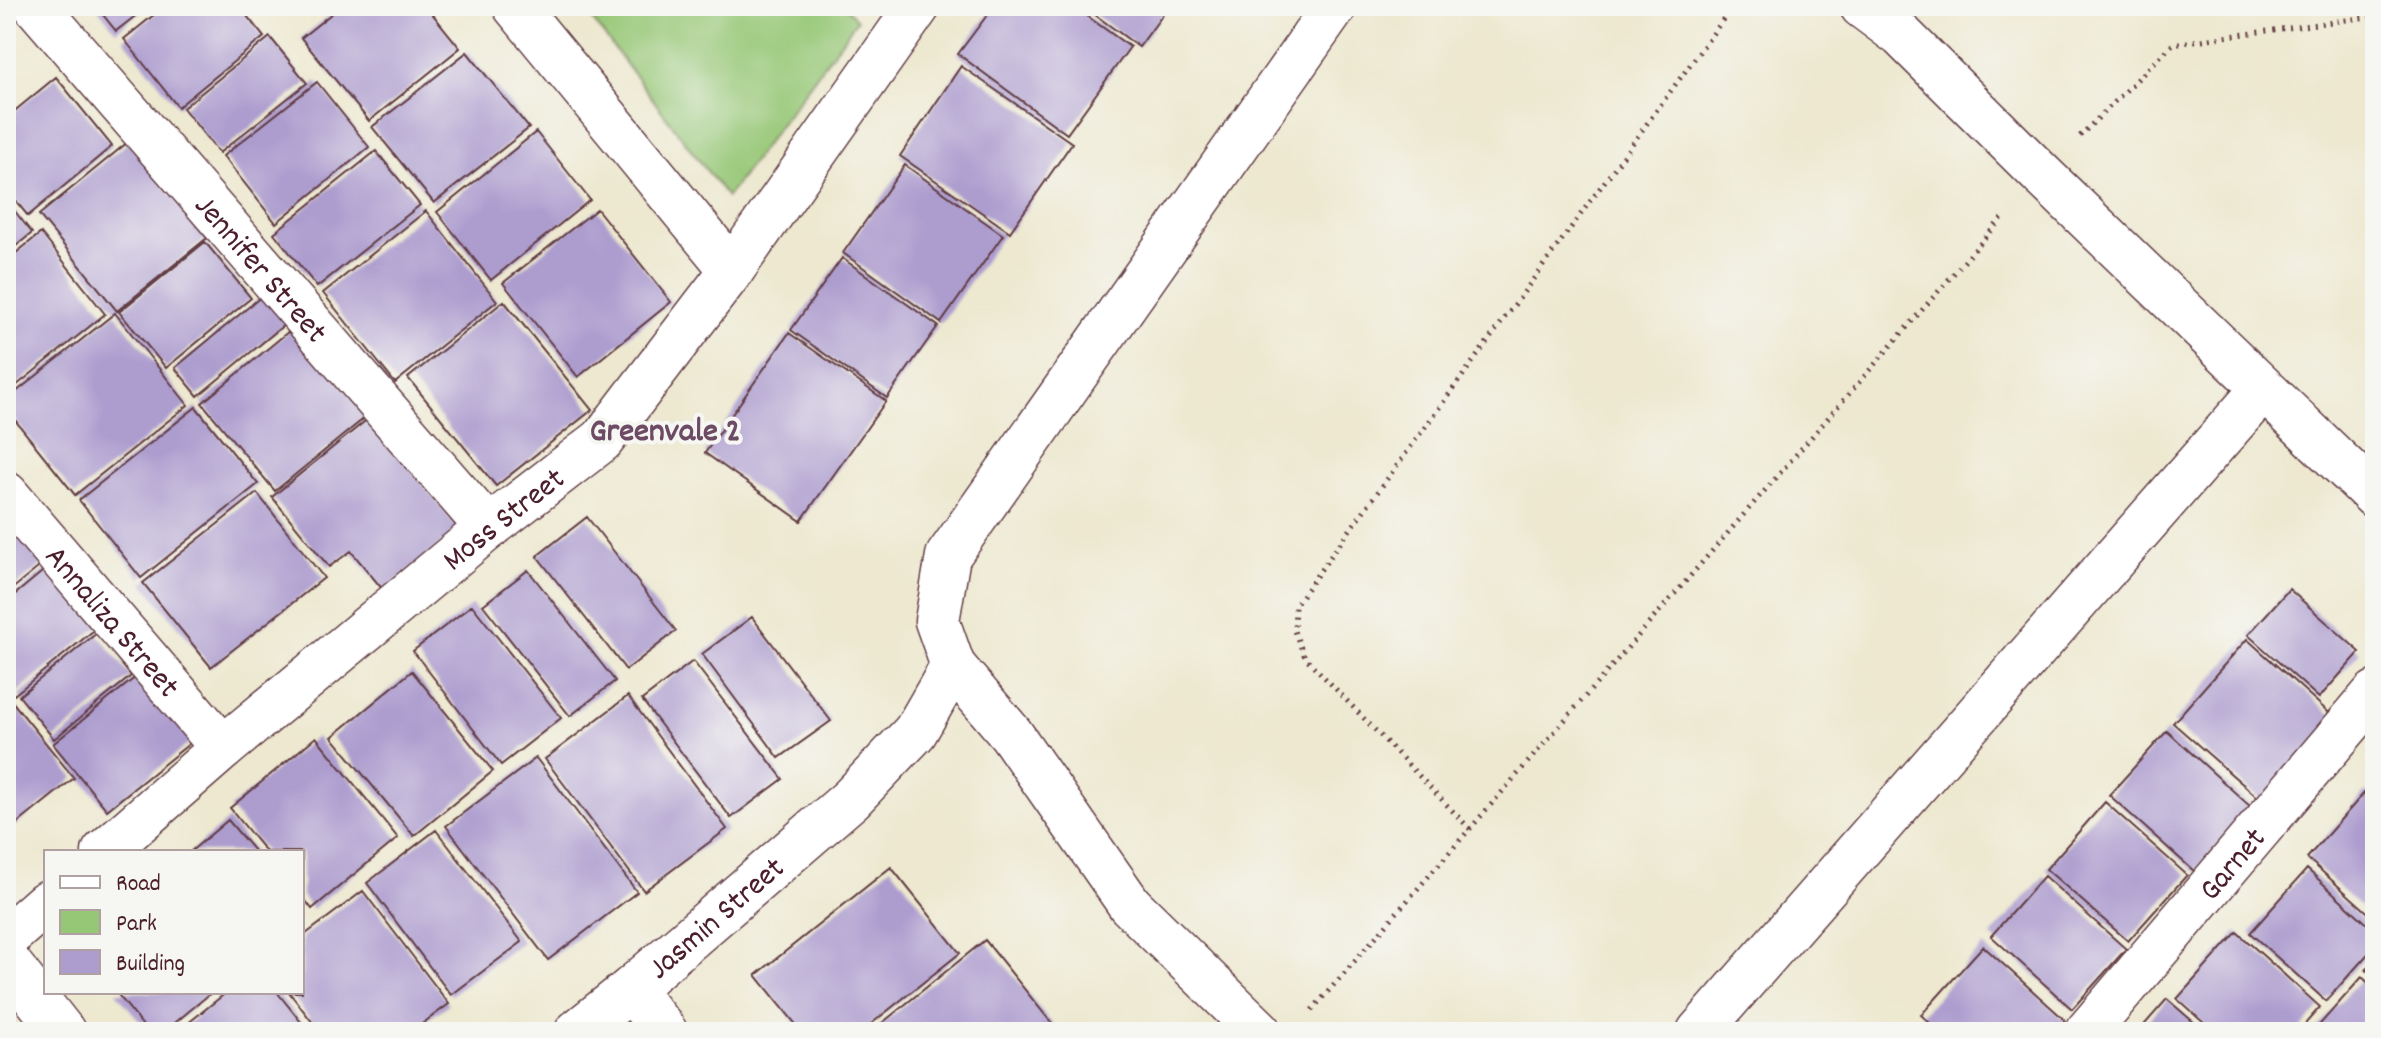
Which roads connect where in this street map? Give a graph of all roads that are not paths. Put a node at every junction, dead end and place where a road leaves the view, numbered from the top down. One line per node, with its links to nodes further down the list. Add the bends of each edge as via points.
1 (36, 6): 10 (street, Jennifer Street)
2 (515, 6): 6 (street)
3 (918, 6): 6 (street, Moss Street)
4 (1335, 6): 11 (street, via 948,556 937,621)
5 (1862, 6): 7 (street, via 1901,35)
6 (732, 270): 10 (street, Moss Street, via 602,440)
7 (2263, 389): 9 (street); 23 (street)
8 (6, 494): 13 (street, Annaliza Street)
9 (2375, 496)
10 (488, 528): 13 (street, Moss Street)
11 (953, 666): 18 (street, Jasmin Street, via 915,732 851,799); 22 (street, via 1011,734 1130,905)
12 (2375, 693): 24 (street, Garnet)
13 (223, 748): 14 (street, Moss Street)
14 (106, 850)
15 (44, 905): 16 (street)
16 (6, 938)
17 (6, 960): 19 (street)
18 (631, 989): 20 (street, Jasmin Street); 21 (street)
19 (63, 1032)
20 (577, 1032)
21 (665, 1032)
22 (1260, 1032)
23 (1699, 1032)
24 (2087, 1032)

